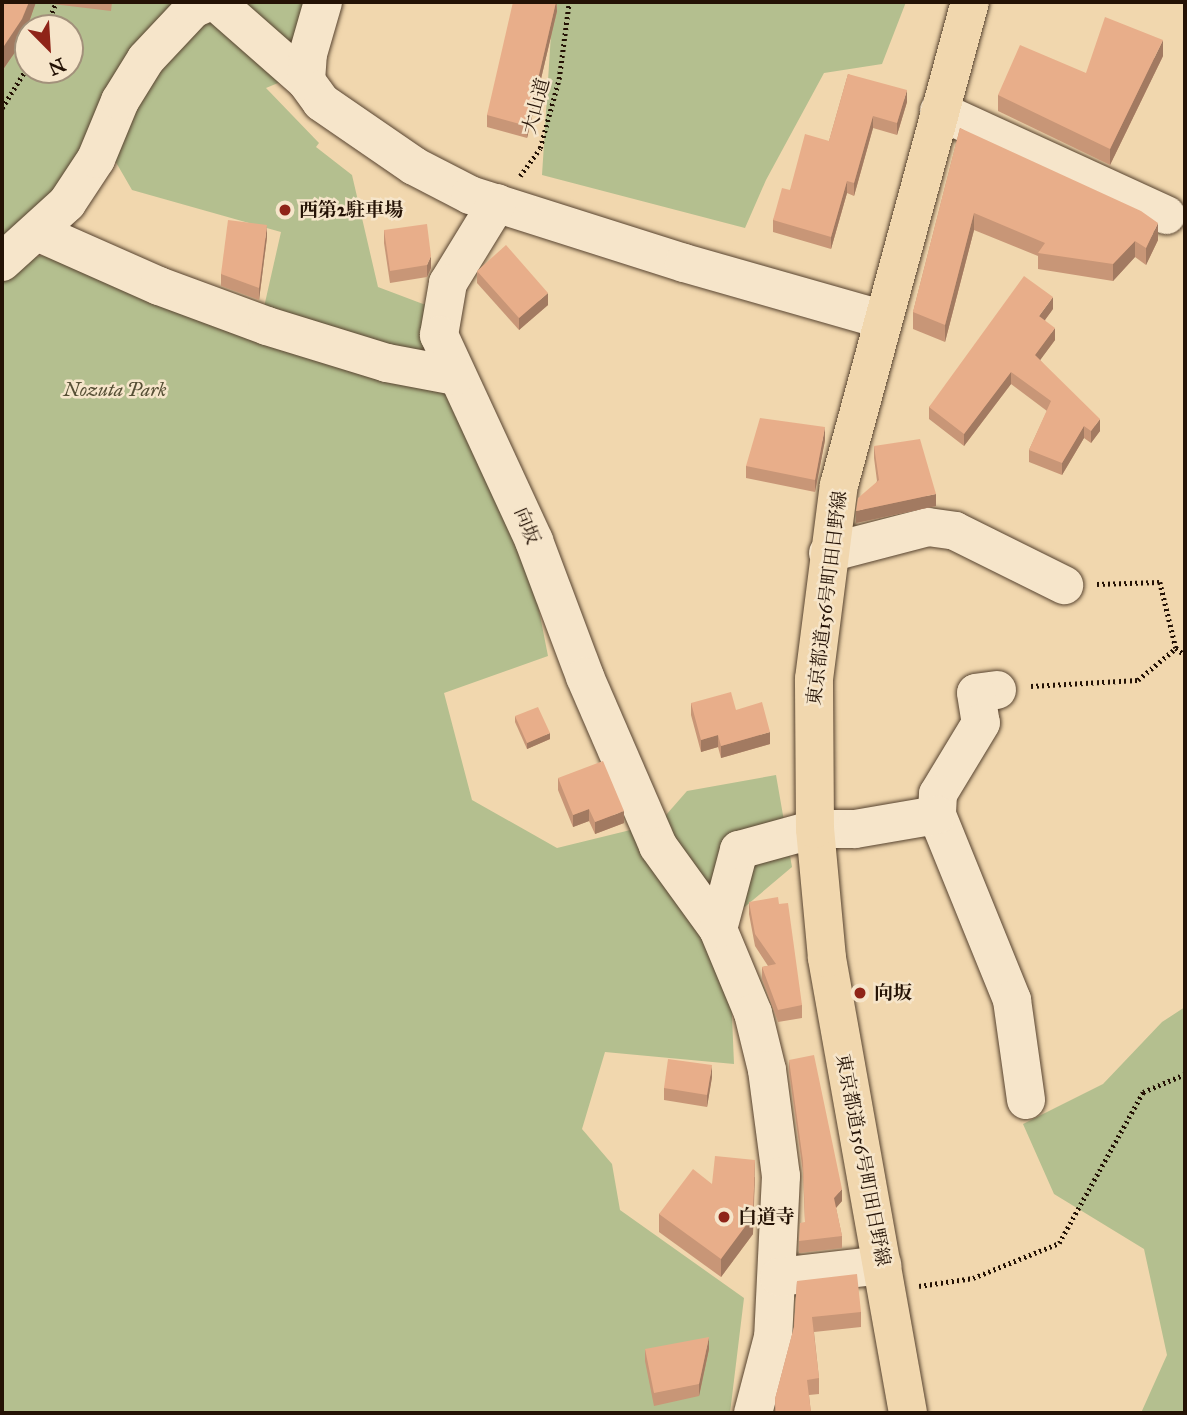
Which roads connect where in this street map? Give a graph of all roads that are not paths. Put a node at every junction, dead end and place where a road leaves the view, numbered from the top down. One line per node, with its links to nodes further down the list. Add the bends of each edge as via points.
1 (209, 2): 9 (street, via 193,9 146,59 120,101 96,159 67,202)
2 (216, 2): 5 (street)
3 (323, 2): 5 (street, via 308,54)
4 (970, 2): 6 (main road, 東京都道156号町田日野線)
5 (306, 81): 7 (street, via 321,102 387,149 470,195)
6 (939, 111): 8 (street); 11 (main road, 東京都道156号町田日野線)
7 (497, 204): 11 (street); 12 (street, 向坂, via 462,256 441,308 439,335)
8 (1166, 215)
9 (37, 232): 10 (street); 12 (street, via 159,286 267,326 387,363)
10 (2, 262)
11 (881, 319): 13 (main road, 東京都道156号町田日野線, via 839,485)
12 (456, 376): 18 (street, 向坂, via 529,529 585,677 659,846)
13 (828, 553): 14 (street, via 928,527 955,531); 17 (main road, 東京都道156号町田日野線, via 814,679)
14 (1064, 584)
15 (997, 690): 16 (street, via 976,693 981,723 938,794)
16 (937, 815): 17 (street, via 855,829); 19 (street, via 1012,1000)
17 (815, 829): 18 (street, via 739,850); 20 (main road, 東京都道156号町田日野線, via 828,969)
18 (719, 929): 21 (street, 向坂, via 752,1013 774,1111 781,1176)
19 (1026, 1100)
20 (884, 1276): 21 (street); 23 (main road, 東京都道156号町田日野線)
21 (779, 1277): 22 (street, 向坂, via 774,1337)
22 (753, 1413)
23 (908, 1413)

